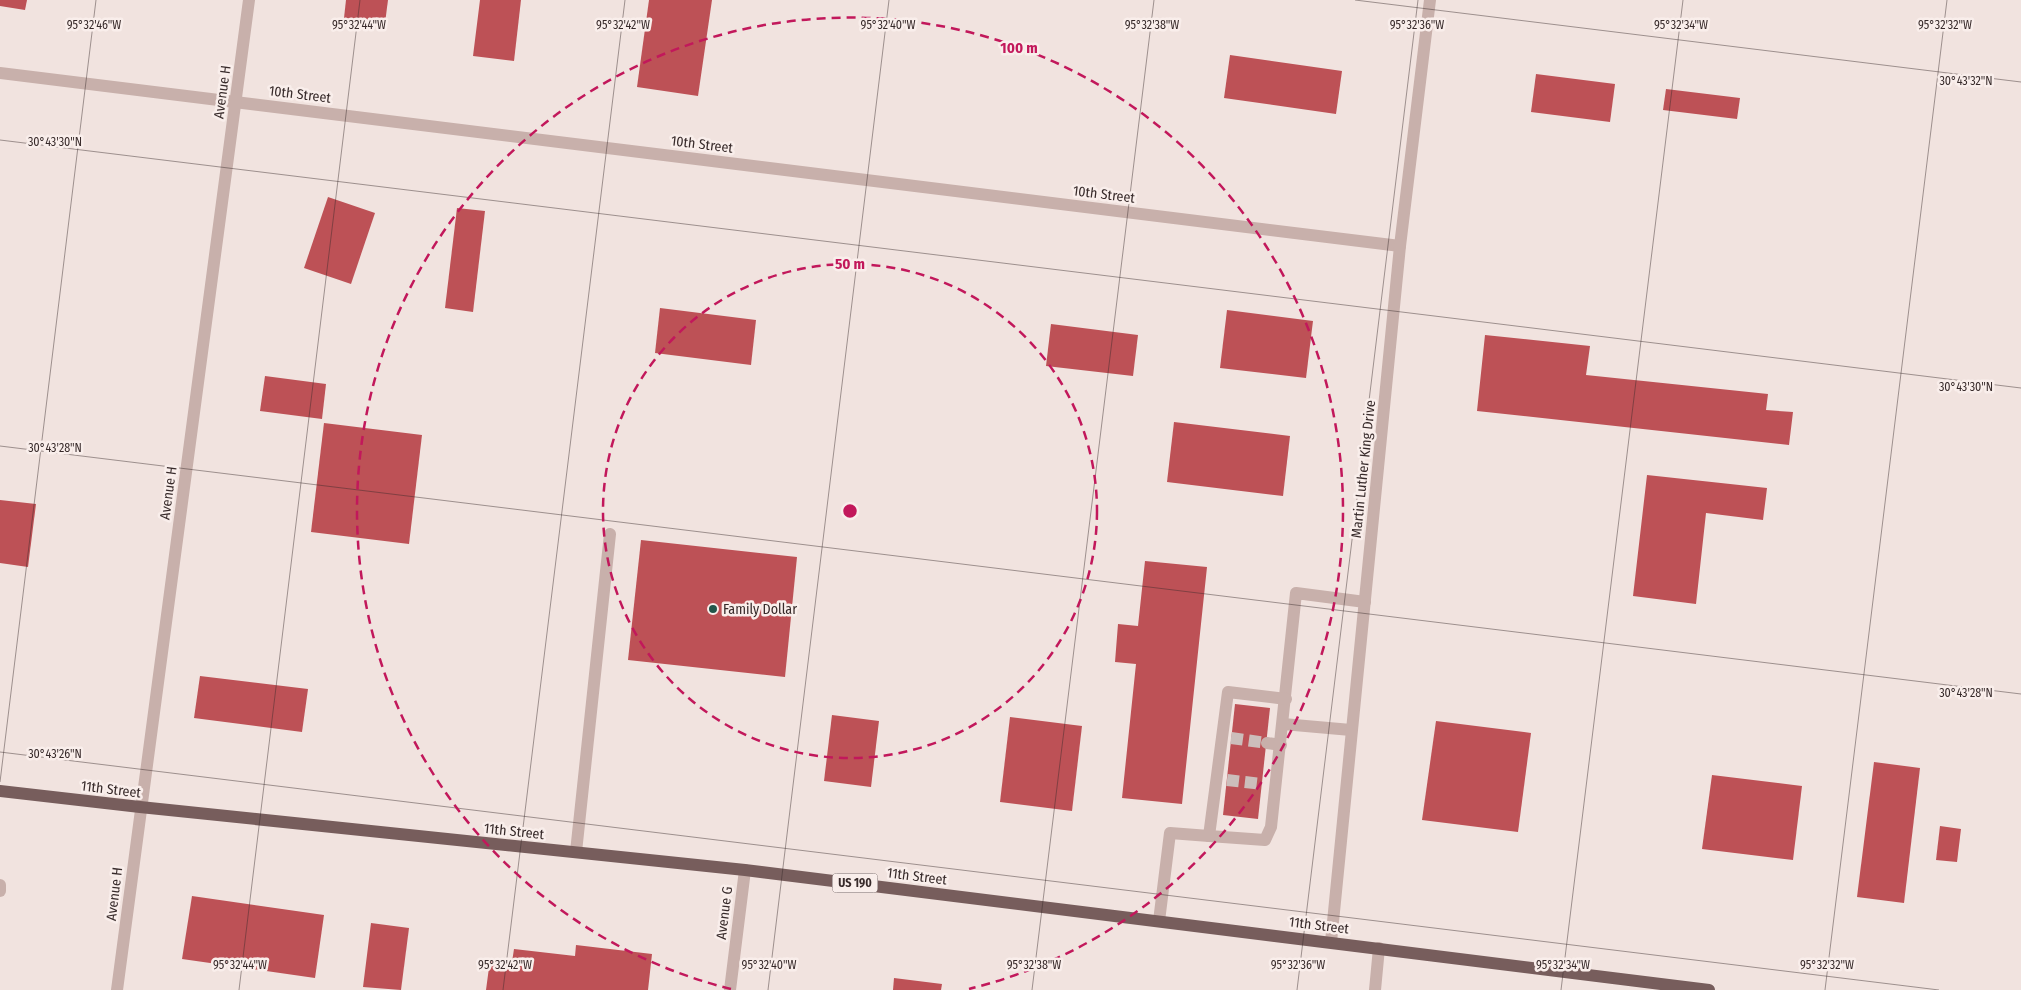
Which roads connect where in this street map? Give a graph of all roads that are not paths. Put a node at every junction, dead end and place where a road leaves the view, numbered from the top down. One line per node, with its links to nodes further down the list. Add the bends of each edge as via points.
1 (249, 0): 4 (street, Avenue H)
2 (1430, 0): 5 (street, Martin Luther King Drive)
3 (0, 74): 4 (street, 10th Street)
4 (236, 102): 5 (street, 10th Street); 16 (street, Avenue H)
5 (1400, 246): 7 (street, Martin Luther King Drive)
6 (610, 534): 18 (street)
7 (1365, 602): 8 (street, via 1296,593); 10 (street, Martin Luther King Drive)
8 (1286, 699): 9 (street); 17 (street, via 1228,692 1222,779)
9 (1283, 724): 10 (street); 12 (street)
10 (1351, 730): 23 (street, Martin Luther King Drive)
11 (1267, 743): 12 (street)
12 (1281, 745): 14 (street)
13 (1262, 784): 14 (street)
14 (1276, 785): 17 (street, via 1271,828 1265,840)
15 (0, 791): 16 (main road, 11th Street / US 190)
16 (140, 807): 18 (main road, 11th Street / US 190); 25 (street, Avenue H)
17 (1209, 836): 22 (street, via 1170,833)
18 (576, 852): 19 (main road, 11th Street / US 190)
19 (745, 870): 22 (main road, 11th Street / US 190); 26 (street, Avenue G)
20 (0, 885): 21 (street)
21 (0, 892)
22 (1159, 921): 23 (main road, 11th Street / US 190)
23 (1331, 942): 24 (main road, 11th Street / US 190)
24 (1378, 948): 27 (street); 28 (main road, 11th Street / US 190)
25 (116, 990)
26 (730, 990)
27 (1375, 990)
28 (1709, 990)

